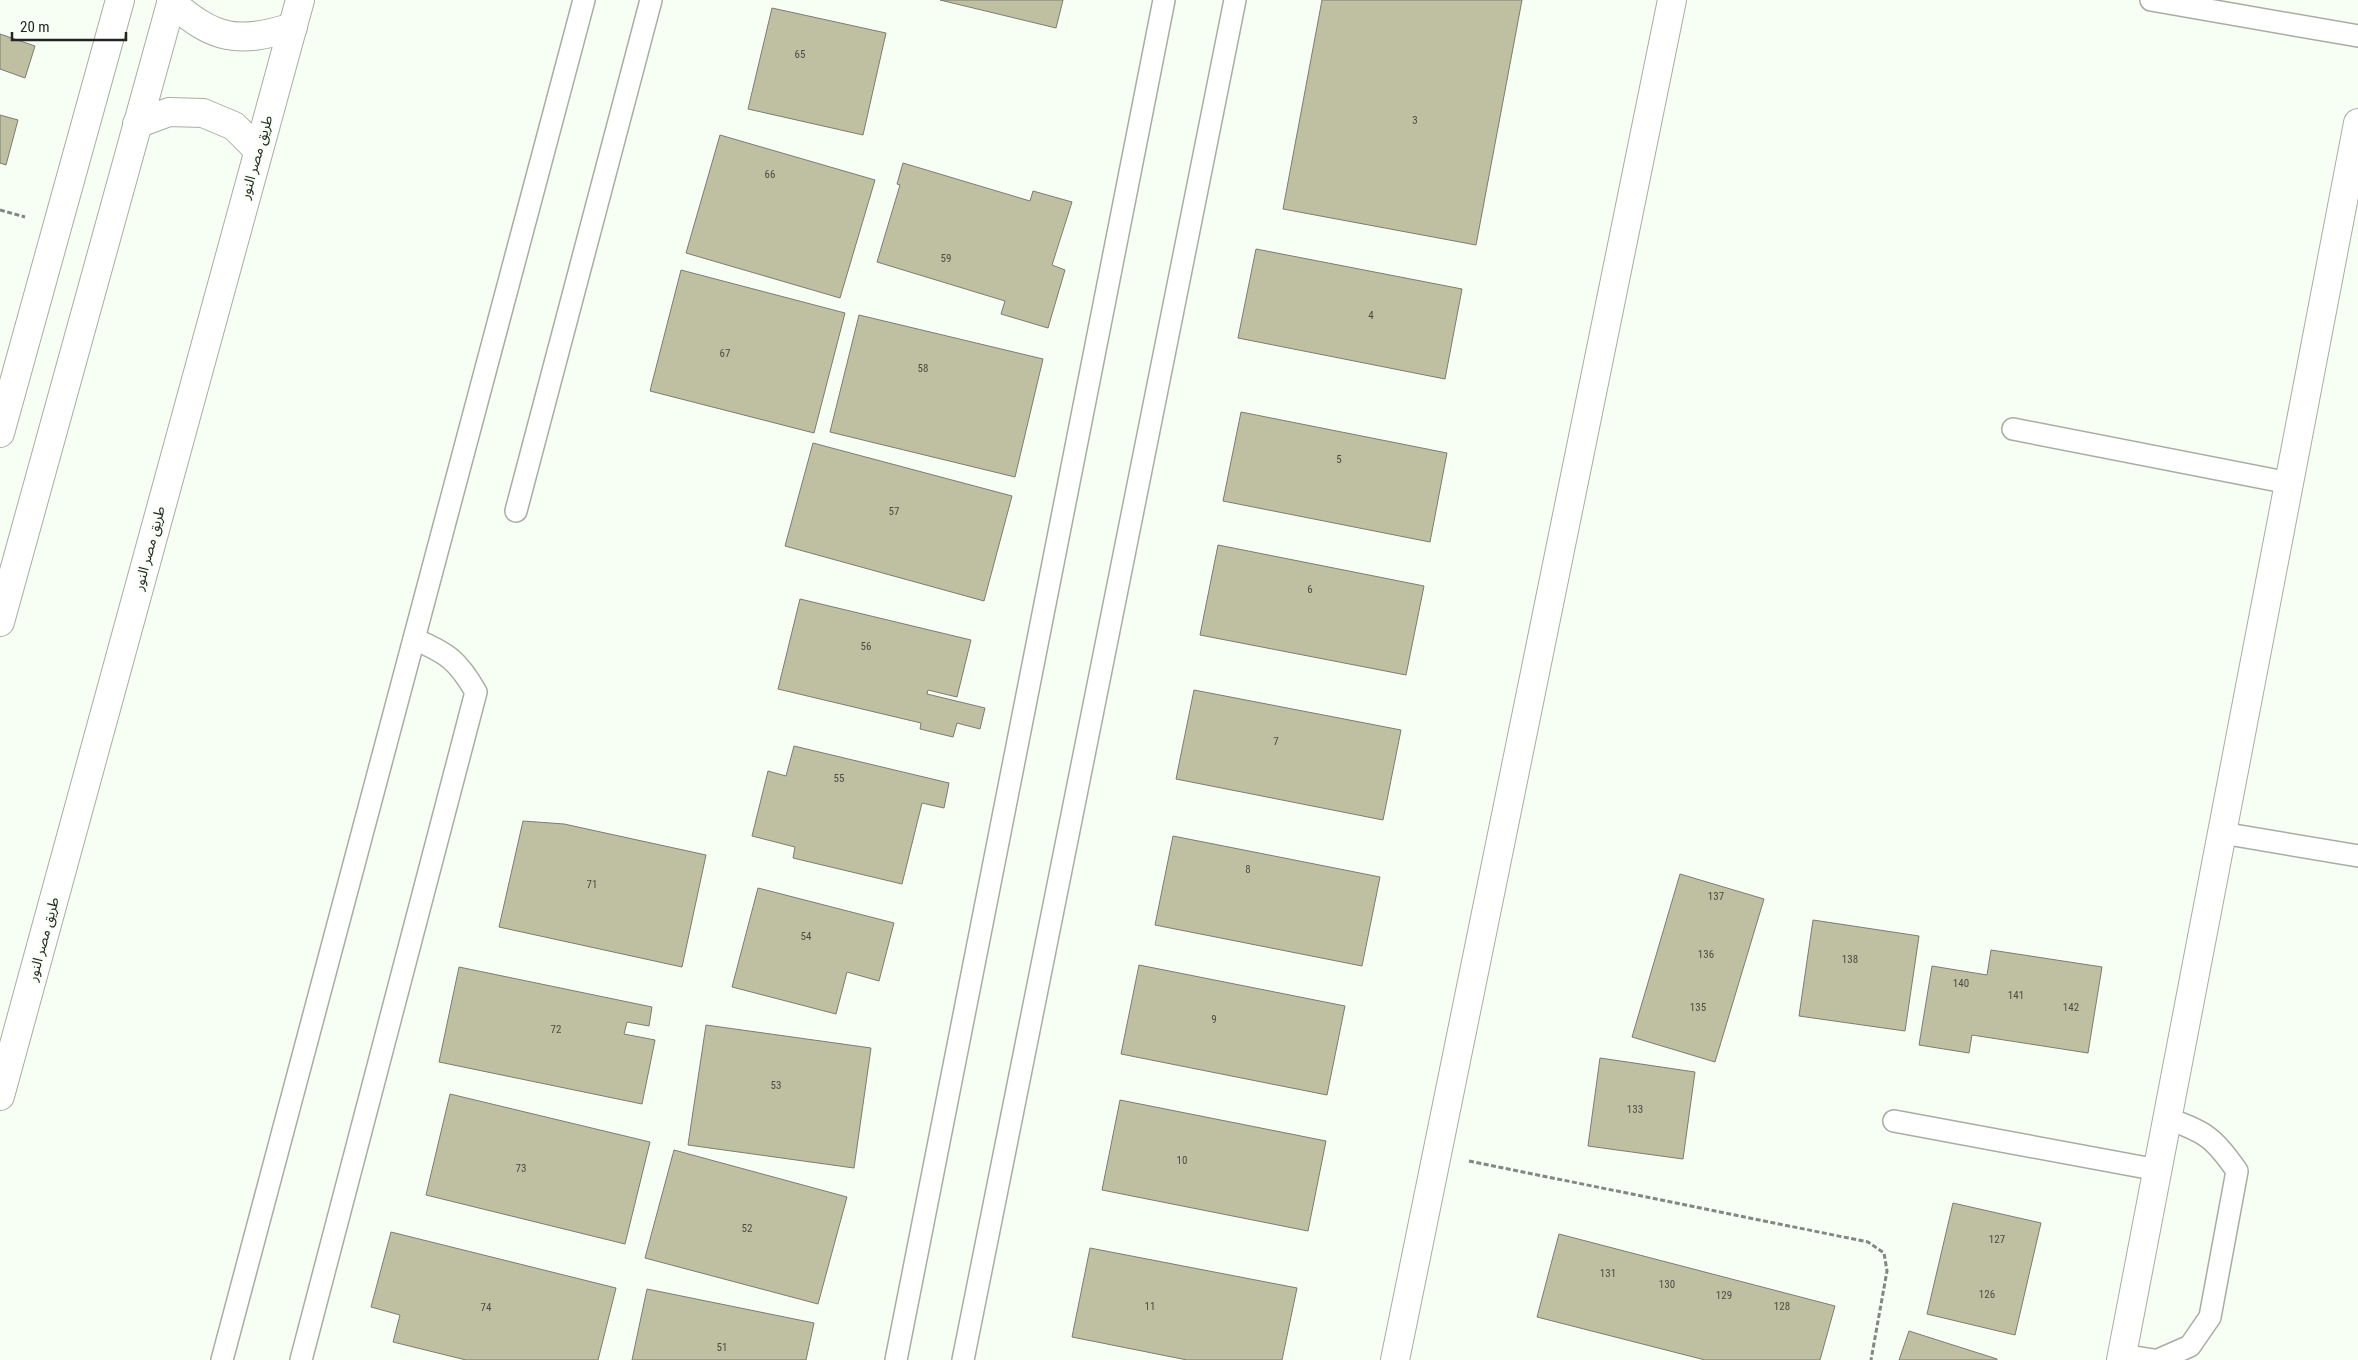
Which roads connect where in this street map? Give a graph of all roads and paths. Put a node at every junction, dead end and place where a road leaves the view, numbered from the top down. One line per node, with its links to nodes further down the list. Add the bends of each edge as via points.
1 (120, 0): 16 (street)
2 (300, 0): 10 (street, طريق مصر النور)
3 (584, 0): 20 (lane)
4 (651, 0): 18 (lane)
5 (1164, 0): 31 (lane)
6 (1235, 0): 32 (lane)
7 (1672, 0): 26 (street)
8 (2152, 0): 11 (lane)
9 (172, 1): 10 (street, via 197,24 228,36 261,37); 13 (street)
10 (293, 27): 14 (street, طريق مصر النور)
11 (2358, 36)
12 (2358, 123): 17 (street)
13 (138, 124): 14 (street, via 169,112 203,113 234,126); 19 (street)
14 (258, 150): 23 (street, طريق مصر النور)
15 (2013, 429): 17 (lane)
16 (0, 433)
17 (2289, 483): 21 (street)
18 (516, 511)
19 (0, 622)
20 (414, 639): 29 (lane); 30 (lane, via 440,650 462,668 476,692)
21 (2222, 833): 22 (lane); 24 (street)
22 (2358, 856)
23 (0, 1096)
24 (2168, 1119): 27 (street); 35 (lane, via 2196,1128 2220,1146 2237,1171 2210,1317 2190,1346)
25 (1894, 1122): 27 (lane)
26 (1437, 1155): 33 (street); 34 (path, via 1868,1242 1884,1253 1888,1271)
27 (2158, 1170): 28 (street)
28 (2121, 1358): 35 (lane)
29 (222, 1360)
30 (301, 1360)
31 (896, 1360)
32 (963, 1360)
33 (1395, 1360)
34 (1871, 1360)
35 (2156, 1360)

